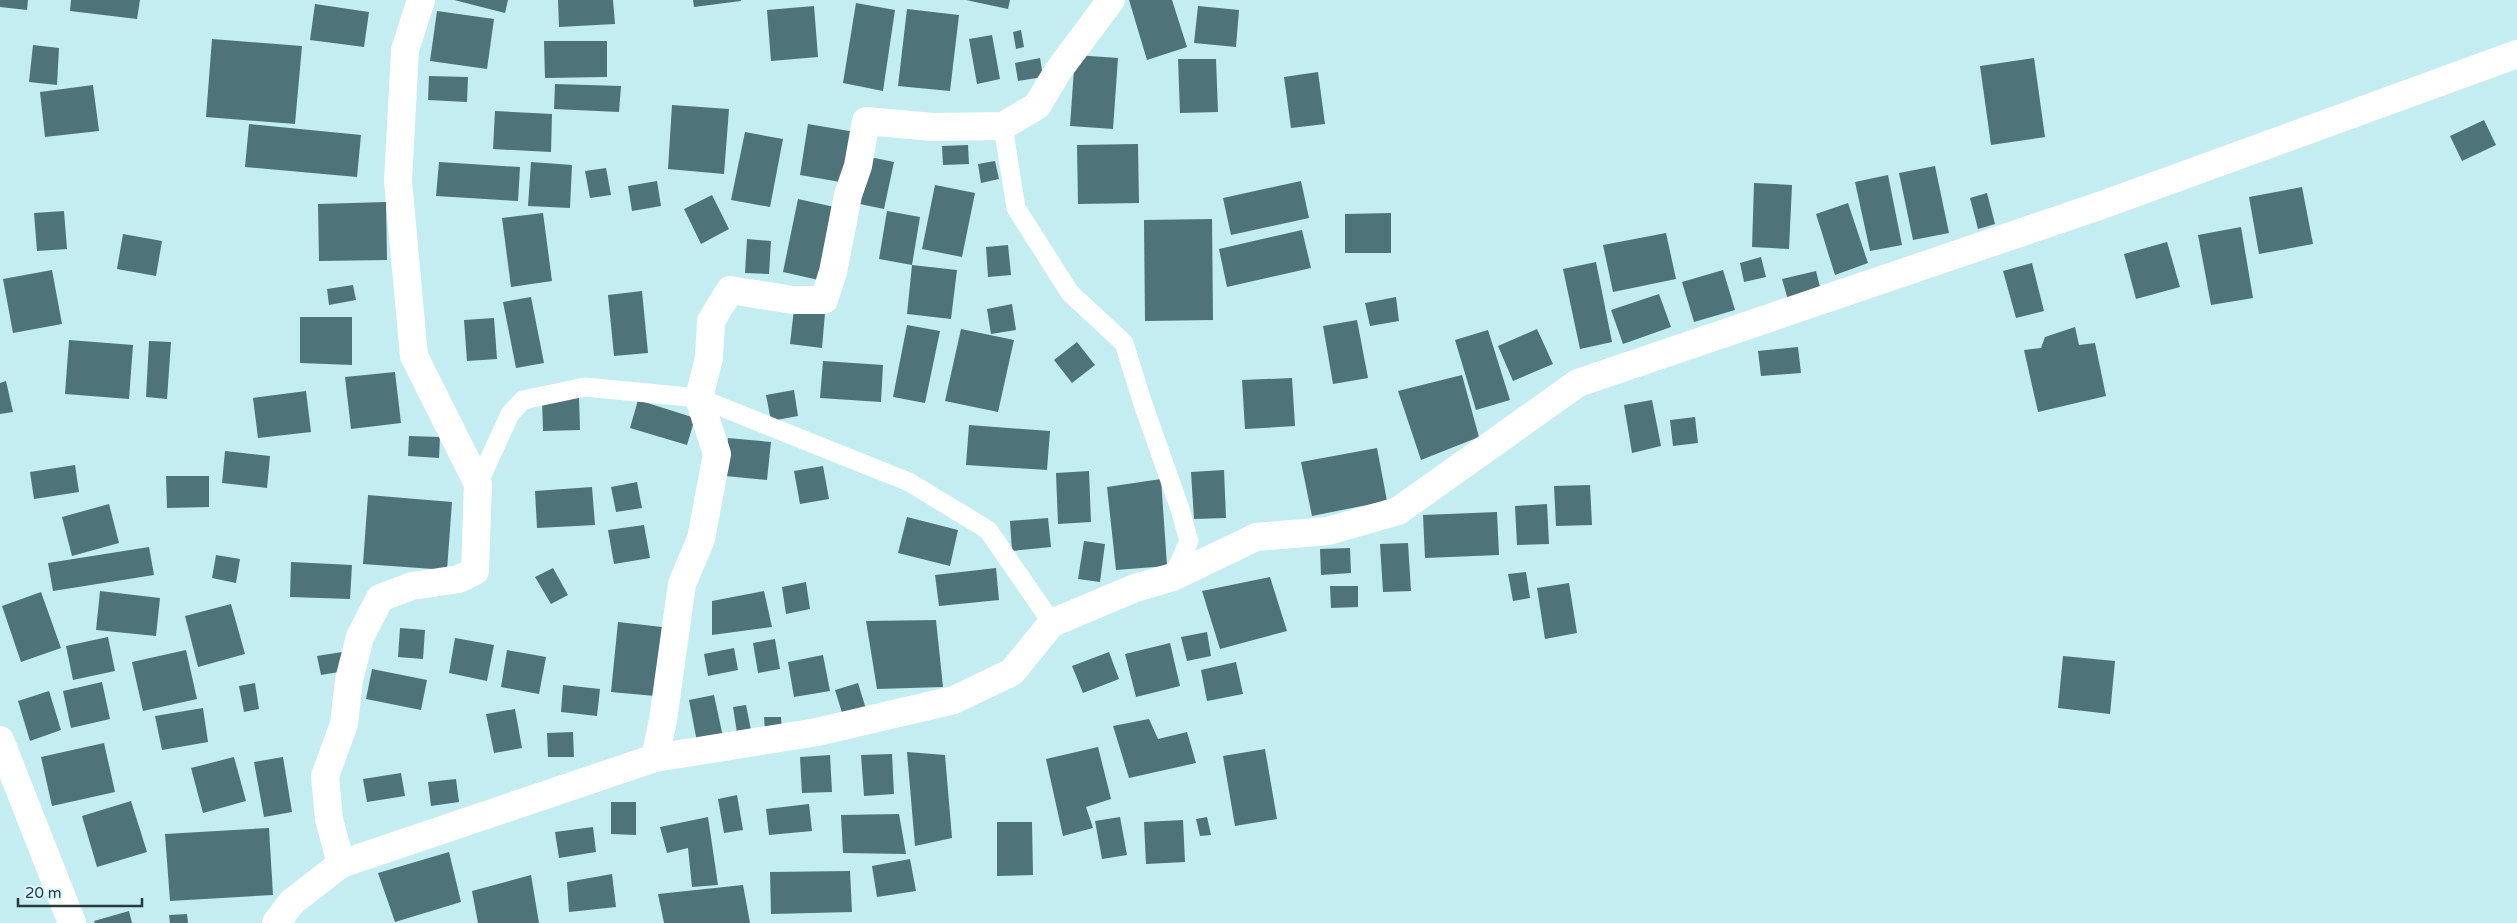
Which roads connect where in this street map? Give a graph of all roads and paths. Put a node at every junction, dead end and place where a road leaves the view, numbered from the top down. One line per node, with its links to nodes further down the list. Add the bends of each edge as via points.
1 (421, 0): 6 (street, via 405,50 398,181 414,356)
2 (1111, 0): 4 (street, via 1058,71 1037,106)
3 (2517, 54): 7 (street, via 2102,205 1578,383 1398,511 1328,531 1256,537)
4 (1003, 126): 5 (street, via 933,127 866,121 824,300 793,300 730,290 711,321 709,358); 7 (lane, via 1016,208 1070,293 1124,343 1189,541)
5 (699, 398): 6 (lane, via 585,387 523,400 510,414); 8 (lane, via 909,482 988,530); 10 (street, via 717,454 701,539 682,584)
6 (478, 484): 11 (street, via 475,571 459,579 412,586 380,598 360,637 349,680 344,724 325,776 329,819)
7 (1173, 577): 8 (street, via 1136,588)
8 (1052, 624): 10 (street, via 1012,672 954,700 817,732)
9 (0, 740): 12 (street)
10 (655, 758): 11 (street)
11 (341, 864): 13 (street, via 292,902)
12 (72, 923)
13 (276, 923)

